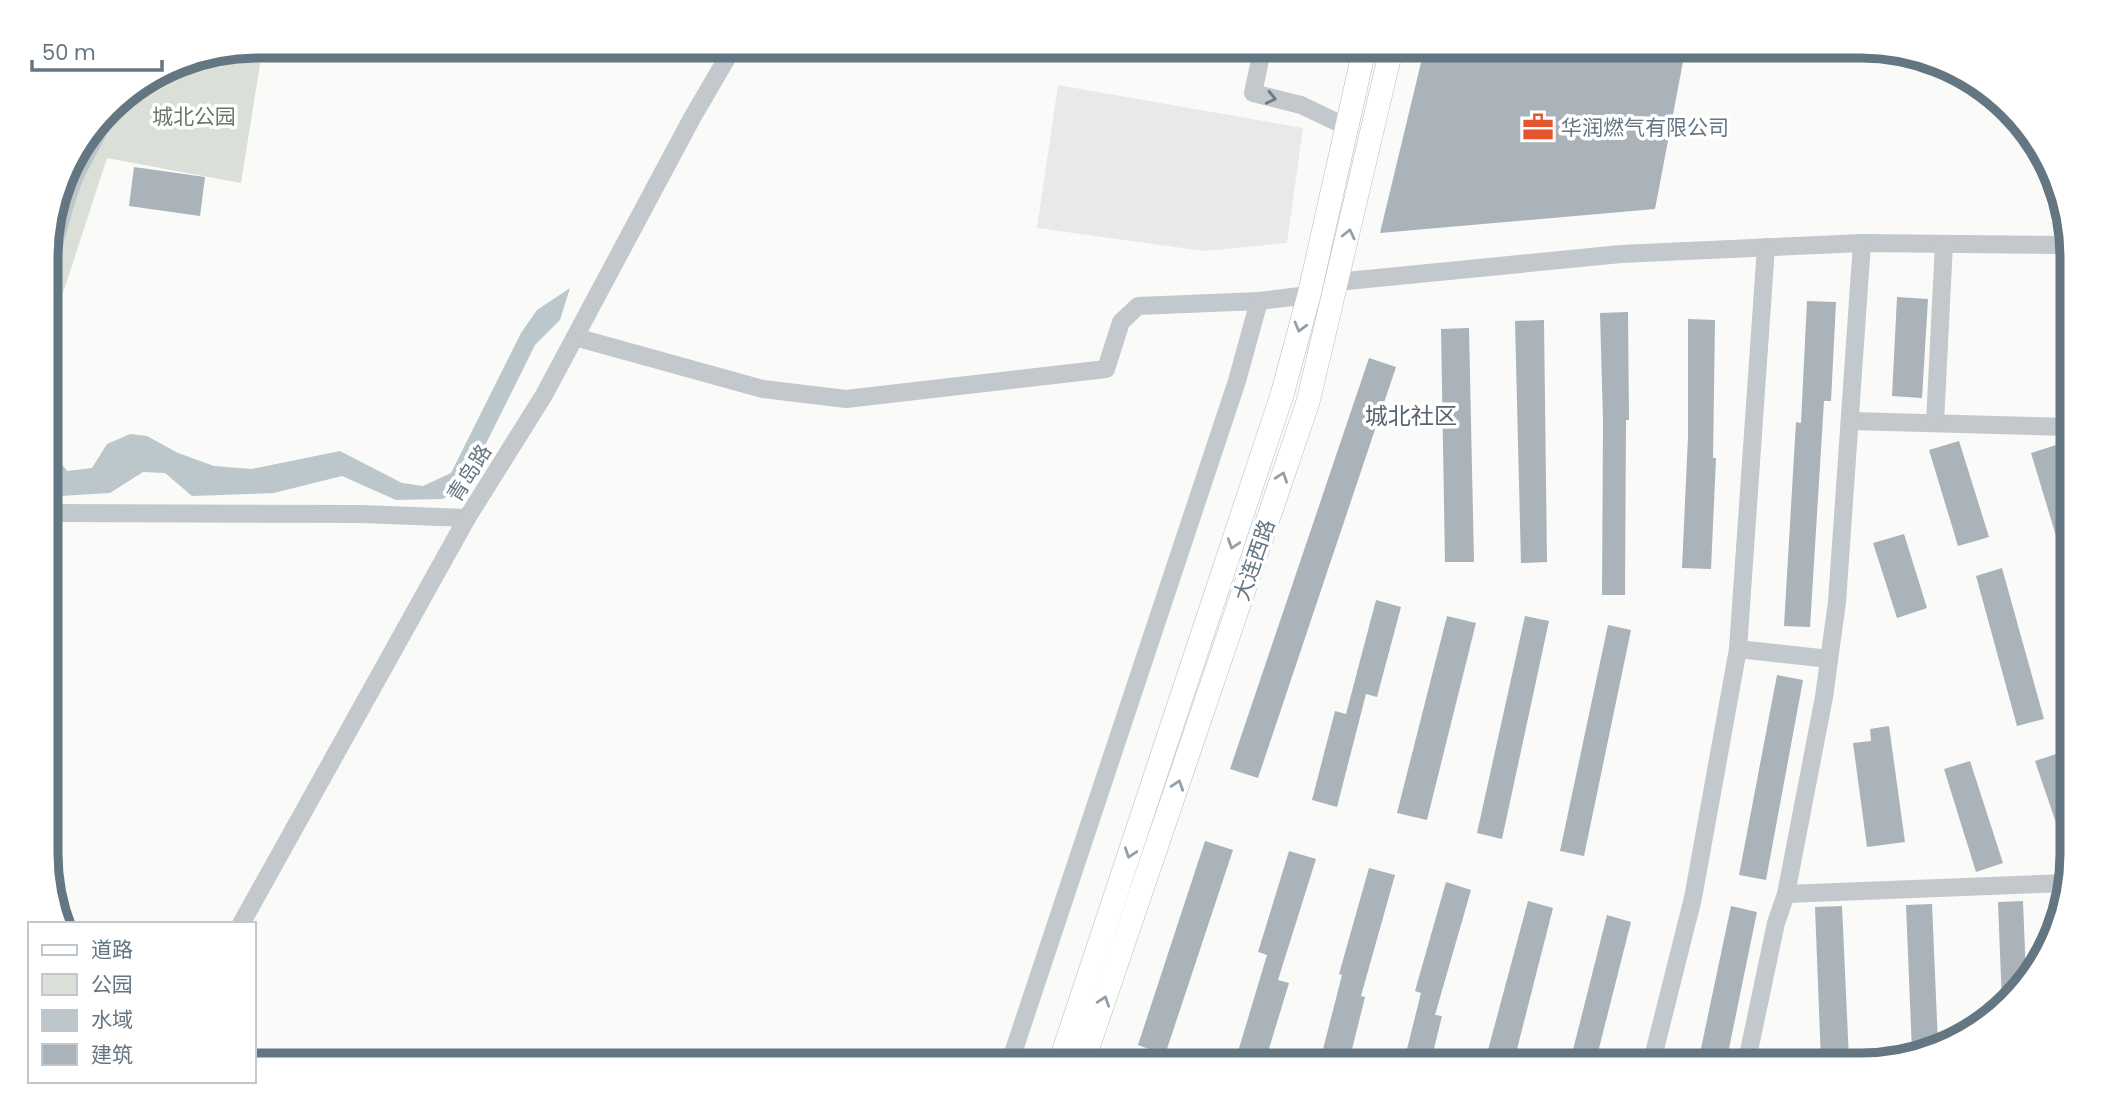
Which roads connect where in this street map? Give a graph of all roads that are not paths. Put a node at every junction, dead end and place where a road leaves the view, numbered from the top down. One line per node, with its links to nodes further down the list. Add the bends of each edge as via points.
1 (727, 58): 13 (street, 青岛路)
2 (1261, 58): 5 (street, one-way to 5, via 1253,93 1301,105)
3 (1362, 58): 5 (main road, 大连西路)
4 (1389, 58): 10 (main road, 大连西路, one-way to 4)
5 (1347, 127): 11 (main road, 大连西路)
6 (1862, 243): 7 (street); 9 (street); 14 (street)
7 (1944, 244): 8 (street); 15 (street)
8 (2060, 245)
9 (1766, 247): 10 (street, via 1621,254); 19 (street)
10 (1338, 282): 26 (main road, 大连西路, one-way to 10, via 1308,402)
11 (1309, 295): 12 (street); 25 (main road, 大连西路, one-way to 25, via 1282,395)
12 (1259, 301): 13 (street, via 1138,306 1121,322 1106,369 846,399 763,389); 24 (street, via 1237,381)
13 (575, 337): 18 (street, 青岛路)
14 (1850, 421): 15 (street); 20 (street)
15 (1935, 424): 16 (street)
16 (2060, 427)
17 (58, 513): 18 (street)
18 (467, 518): 23 (street, 青岛路)
19 (1738, 649): 20 (street); 27 (street, via 1693,898)
20 (1829, 659): 22 (street)
21 (2058, 883): 22 (street)
22 (1786, 894): 28 (street)
23 (242, 922)
24 (1013, 1053)
25 (1063, 1053)
26 (1086, 1053)
27 (1654, 1053)
28 (1749, 1053)

